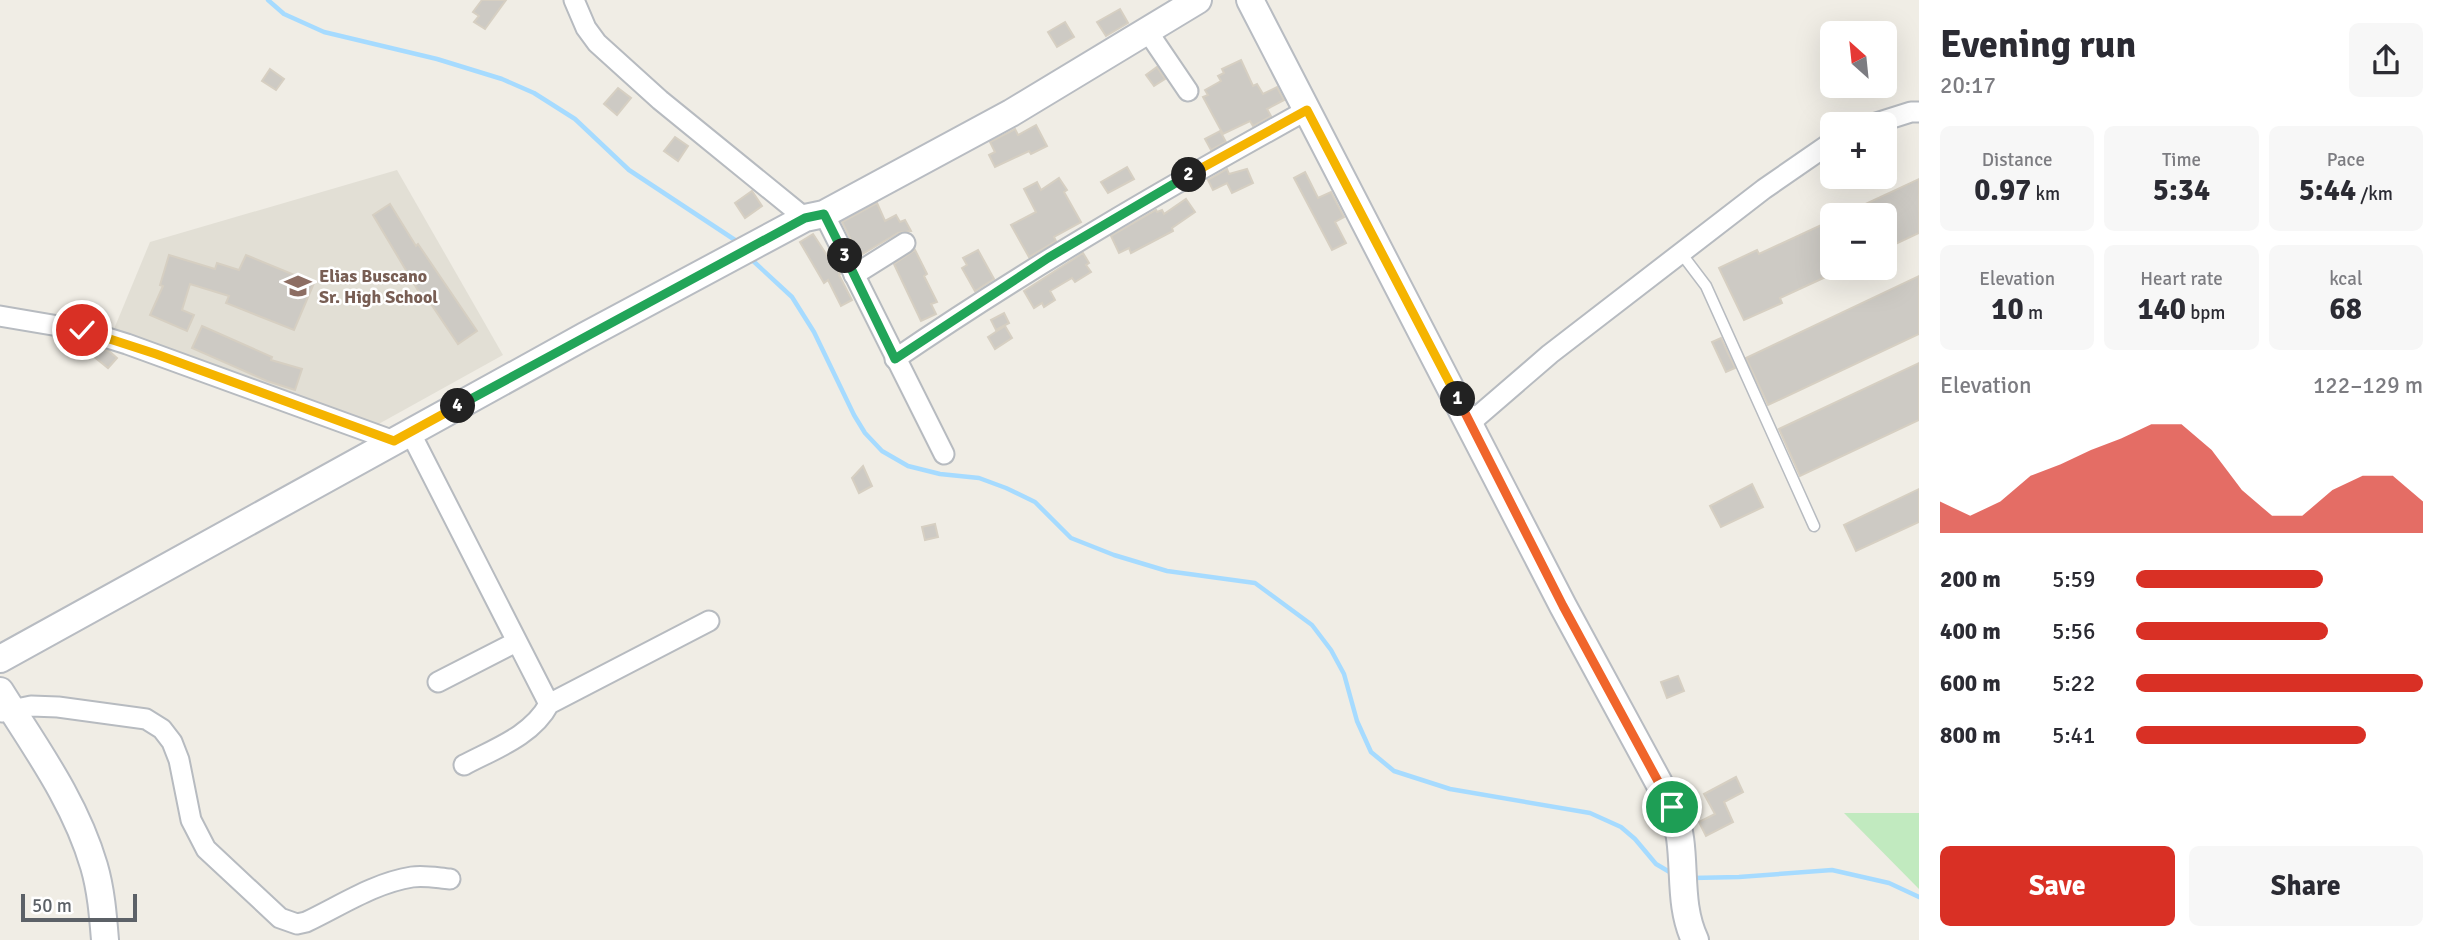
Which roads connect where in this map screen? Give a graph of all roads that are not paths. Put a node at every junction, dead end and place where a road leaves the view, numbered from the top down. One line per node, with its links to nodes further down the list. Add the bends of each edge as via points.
1 (574, 0): 10 (street, via 597,43 669,107)
2 (1198, 0): 4 (street)
3 (1250, 0): 6 (street)
4 (1148, 32): 5 (street); 10 (street, via 1011,113)
5 (1188, 92)
6 (1307, 110): 15 (street, via 1048,258); 16 (street)
7 (1919, 112): 8 (street)
8 (1897, 116)
9 (1820, 150): 12 (street)
10 (815, 216): 13 (street); 17 (street)
11 (905, 243): 13 (street)
12 (1681, 253): 16 (street, via 1550,354); 19 (lane, via 1706,286)
13 (854, 275): 15 (street)
14 (0, 316): 17 (street, via 82,330)
15 (895, 359): 18 (street)
16 (1470, 423): 29 (street, via 1679,822 1687,918)
17 (402, 437): 21 (street); 22 (street)
18 (944, 454)
19 (1814, 526)
20 (709, 621): 24 (street)
21 (516, 642): 23 (street); 24 (street)
22 (0, 659)
23 (438, 682)
24 (549, 704): 26 (street, via 526,732)
25 (4, 705): 27 (street, via 121,715 146,719 162,729 179,760 191,820 206,849 270,911 289,923 306,922 396,880 414,876); 28 (street, via 57,781 77,820 99,887)
26 (464, 765)
27 (450, 879)
28 (105, 940)
29 (1695, 940)

